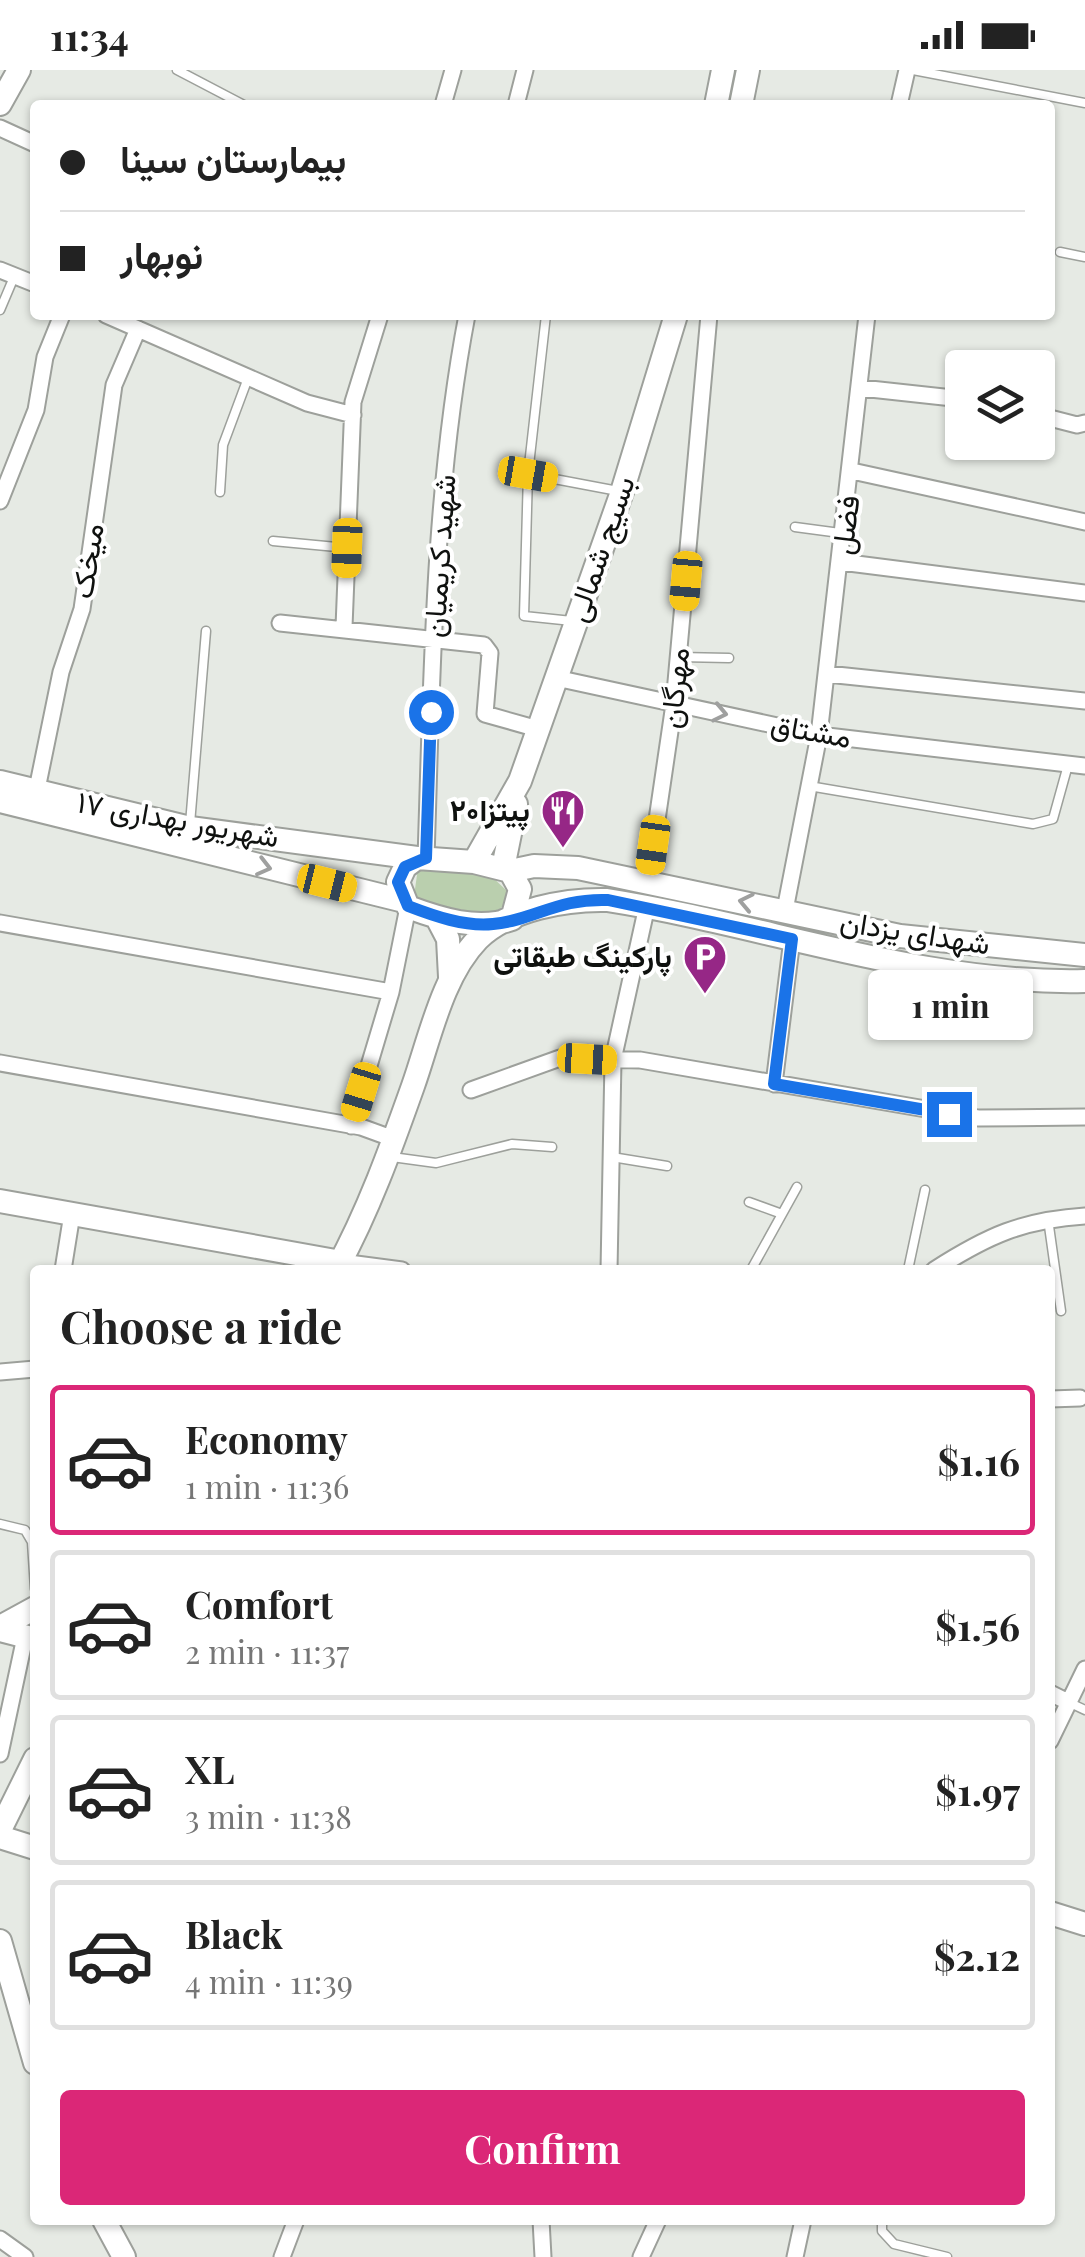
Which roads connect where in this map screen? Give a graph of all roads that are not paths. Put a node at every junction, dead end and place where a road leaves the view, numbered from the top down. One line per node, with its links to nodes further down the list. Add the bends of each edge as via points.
1 (19, 70): 15 (main road)
2 (178, 70): 8 (lane)
3 (454, 70): 9 (street)
4 (524, 70): 10 (street)
5 (723, 70): 11 (main road)
6 (748, 70): 12 (main road)
7 (910, 70): 13 (street); 14 (lane)
8 (235, 100)
9 (445, 100)
10 (517, 100)
11 (717, 100)
12 (741, 100)
13 (901, 100)
14 (1085, 103)
15 (0, 104)
16 (0, 128): 17 (street)
17 (30, 142)
18 (1060, 252): 19 (lane)
19 (1085, 257)
20 (8, 272): 21 (lane)
21 (0, 310)
22 (60, 320): 41 (street, via 44,357 36,410)
23 (117, 320): 30 (street)
24 (379, 320): 34 (street)
25 (466, 320): 53 (street, شهید کریمیان, via 454,379)
26 (545, 320): 38 (lane)
27 (674, 320): 40 (main road, بسیج شمالی)
28 (709, 320): 54 (street, مهرگان)
29 (865, 320): 32 (street, فضل)
30 (138, 329): 31 (street); 66 (street, میخک, via 114,385 82,609 61,672)
31 (248, 378): 34 (street); 39 (lane, via 223,445)
32 (861, 388): 33 (street); 37 (street, فضل)
33 (945, 397)
34 (352, 415): 46 (street)
35 (1055, 417): 36 (street)
36 (1085, 423)
37 (852, 471): 42 (street); 44 (street, فضل)
38 (528, 474): 40 (lane); 49 (lane, via 524,616)
39 (220, 492)
40 (622, 492): 49 (main road, بسیج شمالی)
41 (0, 501)
42 (1085, 522)
43 (795, 527): 44 (lane)
44 (844, 534): 47 (street, فضل)
45 (273, 540): 46 (lane)
46 (347, 548): 51 (street)
47 (841, 562): 48 (street); 56 (street, فضل)
48 (1085, 593)
49 (576, 622): 57 (main road, بسیج شمالی)
50 (280, 623): 51 (street)
51 (344, 627): 53 (street)
52 (206, 630): 68 (lane)
53 (434, 639): 60 (street, via 484,645 490,653 486,714); 70 (street, شهید کریمیان)
54 (679, 657): 55 (lane); 59 (street, مهرگان)
55 (729, 658)
56 (827, 674): 58 (street); 61 (street, فضل)
57 (556, 678): 59 (street, مشتاق); 60 (main road, بسیج شمالی)
58 (1085, 701)
59 (674, 704): 61 (street, مشتاق, one-way to 61); 73 (street, مهرگان)
60 (538, 729): 63 (main road, بسیج شمالی)
61 (819, 735): 62 (street, مشتاق); 65 (street, فضل)
62 (1077, 765): 65 (lane, مشتاق, via 1053,819 1033,824)
63 (520, 780): 71 (main road, بسیج شمالی); 72 (main road, بسیج شمالی)
64 (0, 782): 66 (main road, ۱۷ شهریور بهداری)
65 (809, 786): 77 (street, فضل)
66 (36, 794): 68 (main road, ۱۷ شهریور بهداری)
67 (0, 801): 74 (main road, one-way to 74)
68 (190, 828): 69 (main road, ۱۷ شهریور بهداری)
69 (376, 851): 70 (main road, ۱۷ شهریور بهداری); 74 (main road, via 386,876)
70 (422, 858): 71 (main road, ۱۷ شهریور بهداری); 75 (main road, via 405,867 398,882)
71 (474, 862): 72 (main road, شهدای یزدان)
72 (507, 870): 73 (main road, شهدای یزدان, via 558,866); 80 (main road, بسیج شمالی, via 520,890 519,903 512,919)
73 (648, 880): 77 (main road, شهدای یزدان, one-way to 73)
74 (364, 892): 75 (main road)
75 (406, 904): 78 (main road); 89 (street)
76 (646, 906): 80 (main road, شهدای یزدان, via 578,899); 82 (main road, شهدای یزدان); 90 (street)
77 (785, 910): 81 (main road, شهدای یزدان)
78 (437, 918): 80 (main road); 88 (main road, via 452,958)
79 (0, 923): 89 (street)
80 (498, 924): 88 (main road, via 464,955)
81 (880, 932): 83 (main road, شهدای یزدان); 85 (main road, via 883,947)
82 (792, 939): 85 (main road, شهدای یزدان); 92 (street)
83 (933, 940): 84 (main road, شهدای یزدان); 86 (main road, via 922,954)
84 (1085, 953)
85 (870, 957): 86 (main road, شهدای یزدان)
86 (929, 970): 87 (main road, شهدای یزدان)
87 (1084, 982)
88 (448, 986): 97 (main road)
89 (391, 992): 95 (street)
90 (613, 1060): 92 (street); 93 (street, via 560,1058); 98 (street)
91 (0, 1063): 95 (street)
92 (774, 1084): 94 (street, via 978,1118)
93 (471, 1090)
94 (1085, 1116)
95 (351, 1126): 97 (street)
96 (552, 1146): 97 (lane, via 512,1144 436,1163)
97 (391, 1147): 110 (main road)
98 (612, 1156): 99 (lane); 111 (street)
99 (666, 1166)
100 (797, 1187): 105 (lane)
101 (925, 1190): 113 (lane)
102 (0, 1201): 104 (main road)
103 (749, 1202): 105 (lane)
104 (72, 1214): 108 (street); 109 (main road)
105 (782, 1214): 112 (lane)
106 (1085, 1216): 107 (street)
107 (1048, 1219): 114 (street, via 1000,1230); 115 (lane)
108 (64, 1265)
109 (334, 1265)
110 (339, 1265)
111 (610, 1265)
112 (754, 1265)
113 (909, 1265)
114 (942, 1265)
115 (1054, 1265)
116 (1055, 1273): 117 (lane)
117 (1060, 1311)
118 (30, 1369): 119 (street)
119 (0, 1372)
120 (1080, 1398): 121 (street)
121 (1055, 1399)
122 (0, 1524): 123 (lane, via 25,1530)
123 (30, 1539)
124 (30, 1611): 125 (main road)
125 (0, 1628): 126 (main road)
126 (30, 1638): 132 (street)
127 (1085, 1669): 129 (street)
128 (1055, 1695): 129 (street)
129 (1068, 1702): 130 (lane); 131 (street)
130 (1085, 1710)
131 (1055, 1730)
132 (0, 1754)
133 (30, 1771): 135 (main road)
134 (30, 1800): 135 (main road)
135 (0, 1834): 136 (main road)
136 (30, 1846)
137 (1055, 1915): 138 (main road)
138 (1085, 1924)
139 (0, 1941): 140 (main road)
140 (30, 2046)
141 (107, 2225): 149 (main road)
142 (294, 2225): 150 (street)
143 (541, 2225): 151 (street)
144 (656, 2225): 152 (street)
145 (802, 2225): 153 (street)
146 (882, 2225): 154 (lane, via 894,2244)
147 (0, 2239): 148 (street)
148 (25, 2257)
149 (124, 2257)
150 (282, 2257)
151 (543, 2257)
152 (641, 2257)
153 (794, 2257)
154 (947, 2257)

